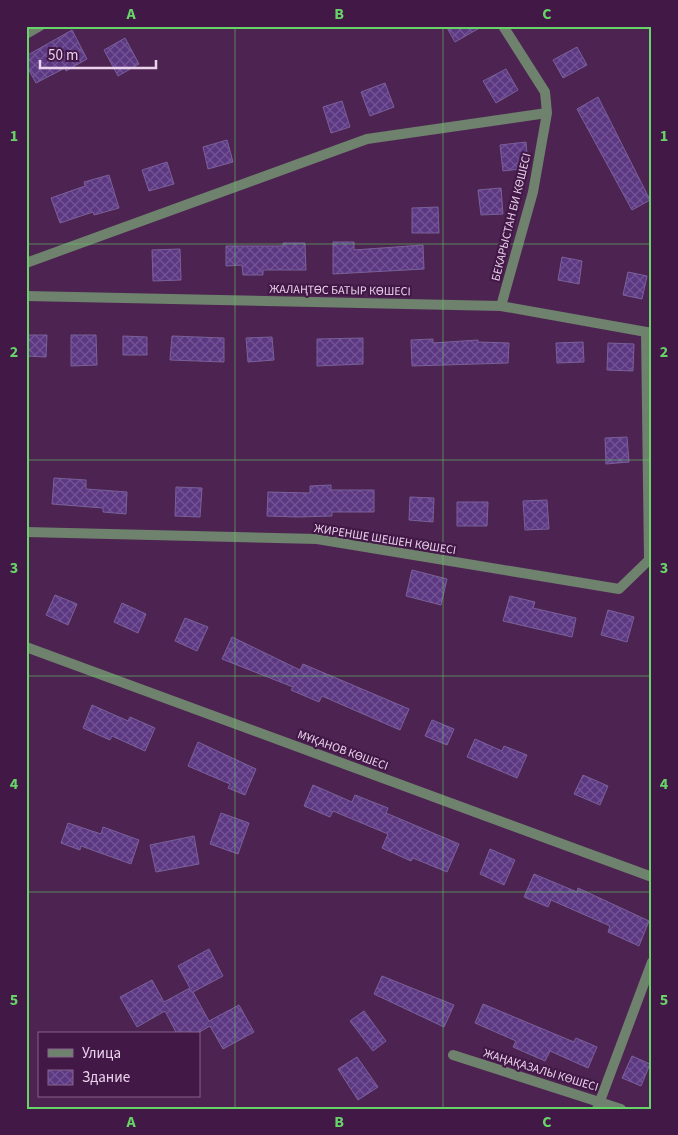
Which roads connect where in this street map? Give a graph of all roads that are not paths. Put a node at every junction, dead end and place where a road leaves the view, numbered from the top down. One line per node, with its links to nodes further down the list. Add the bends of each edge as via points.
1 (40, 26): 3 (street)
2 (503, 26): 4 (street, БЕКАРЫСТАН БИ КӨШЕСІ, via 545,92)
3 (26, 34)
4 (547, 113): 5 (street, via 367,139); 7 (street, БЕКАРЫСТАН БИ КӨШЕСІ, via 533,192)
5 (26, 262)
6 (26, 296): 7 (street, ЖАЛАҢТӨС БАТЫР КӨШЕСІ)
7 (501, 306): 8 (street, ЖАЛАҢТӨС БАТЫР КӨШЕСІ)
8 (649, 332): 9 (street, ЖИРЕНШЕ ШЕШЕН КӨШЕСІ, via 649,560 619,589 317,539)
9 (26, 532)
10 (26, 647): 11 (street, МҰҚАНОВ КӨШЕСІ)
11 (652, 877)
12 (652, 962): 14 (street)
13 (453, 1055): 14 (street, ЖАҢАҚАЗАЛЫ КӨШЕСІ)
14 (599, 1105): 15 (street, ЖАҢАҚАЗАЛЫ КӨШЕСІ)
15 (621, 1109)

